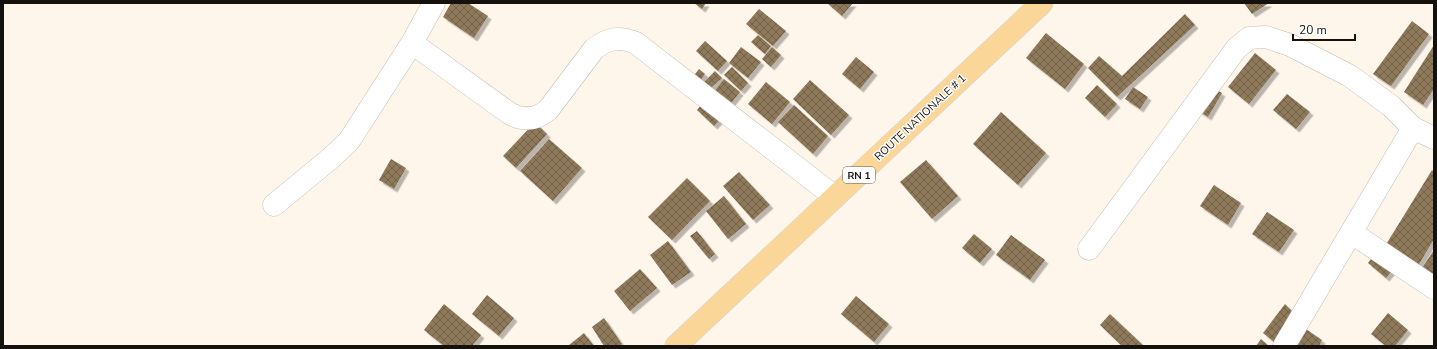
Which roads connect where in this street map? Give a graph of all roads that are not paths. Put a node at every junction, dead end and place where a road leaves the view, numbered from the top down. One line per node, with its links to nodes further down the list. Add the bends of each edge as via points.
1 (434, 3): 3 (street)
2 (1042, 3): 6 (main road, ROUTE NATIONALE # 1 / RN 1)
3 (412, 43): 6 (street, via 509,113 518,118 529,119 548,110 594,49 604,41 614,38 626,39 636,43); 7 (street, via 349,140)
4 (1413, 128): 5 (street); 8 (street); 9 (street, via 1391,106 1350,76 1290,45 1266,37 1249,38 1236,49)
5 (1434, 138)
6 (835, 198): 11 (main road, ROUTE NATIONALE # 1 / RN 1)
7 (274, 206)
8 (1352, 233): 10 (street); 12 (street)
9 (1089, 249)
10 (1434, 288)
11 (676, 346)
12 (1284, 346)

